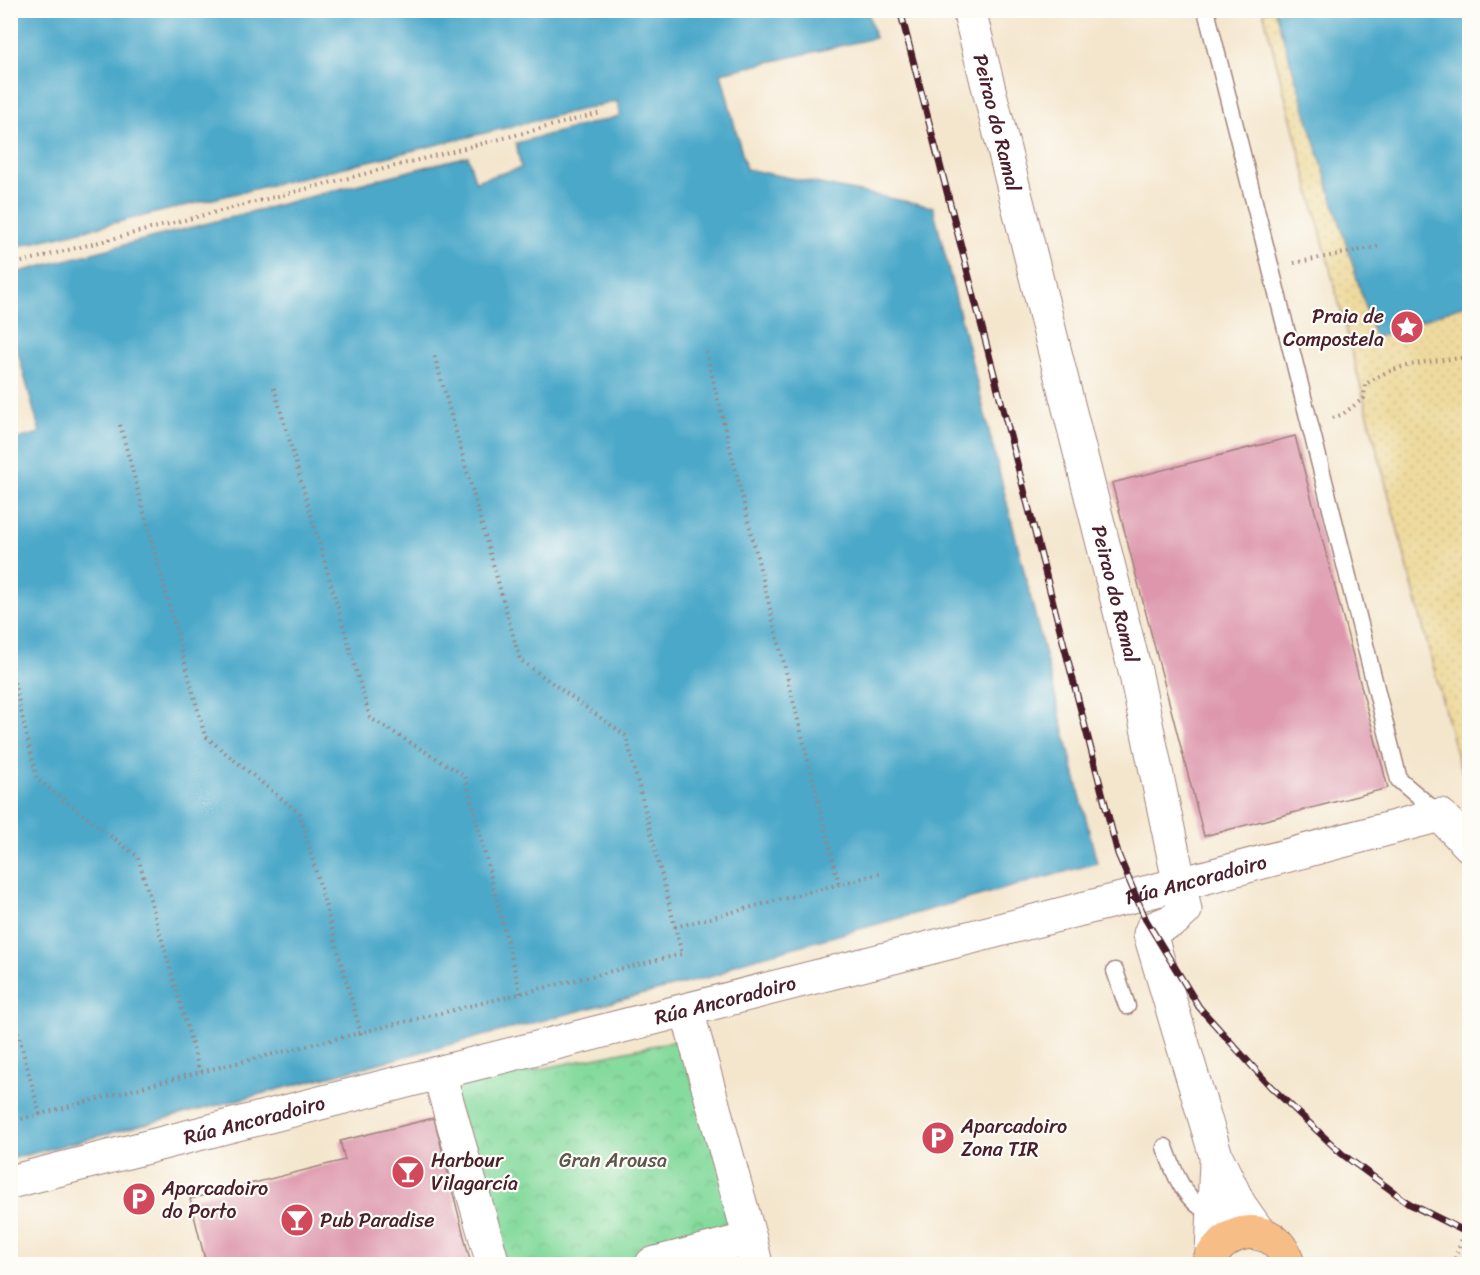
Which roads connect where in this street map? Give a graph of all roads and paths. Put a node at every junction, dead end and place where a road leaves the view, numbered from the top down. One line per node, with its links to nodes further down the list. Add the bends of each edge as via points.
1 (969, 10): 18 (street, Peirao do Ramal, via 1136,675)
2 (1206, 10): 14 (lane, via 1399,780)
3 (601, 114): 6 (path)
4 (1381, 246): 5 (path)
5 (1294, 263)
6 (10, 265)
7 (706, 352): 17 (path)
8 (434, 354): 19 (path, via 520,660 626,736)
9 (1470, 357): 11 (path, via 1377,375 1365,385 1364,398)
10 (274, 388): 21 (path, via 370,718 465,777)
11 (1333, 418)
12 (120, 425): 25 (path, via 205,736 300,814)
13 (10, 665): 26 (path, via 37,779 138,857)
14 (1440, 815): 15 (street); 18 (street, Rúa Ancoradoiro)
15 (1470, 846)
16 (882, 873): 17 (path)
17 (839, 884): 19 (path)
18 (1180, 884): 24 (street, Rúa Ancoradoiro); 31 (street, Peirao do Ramal, via 1185,910 1150,934)
19 (675, 927): 21 (path, via 682,954)
20 (1115, 971): 23 (lane)
21 (521, 995): 25 (path)
22 (10, 1003): 28 (path)
23 (1126, 1006)
24 (687, 1010): 27 (street, Rúa Ancoradoiro); 35 (street)
25 (361, 1034): 26 (path)
26 (200, 1072): 28 (path)
27 (439, 1073): 32 (street, Rúa Ancoradoiro); 38 (street)
28 (40, 1115): 29 (path)
29 (10, 1122)
30 (1165, 1147): 33 (lane, via 1177,1180 1196,1207)
31 (1216, 1156): 33 (street, Peirao do Ramal); 36 (street, Peirao do Ramal, via 1239,1204)
32 (10, 1182)
33 (1214, 1216): 37 (street, Peirao do Ramal)
34 (1470, 1216): 40 (path)
35 (753, 1252): 39 (street)
36 (1283, 1253): 37 (main road, via 1233,1235 1221,1242)
37 (1210, 1259)
38 (493, 1264)
39 (652, 1264)
40 (1453, 1264)

